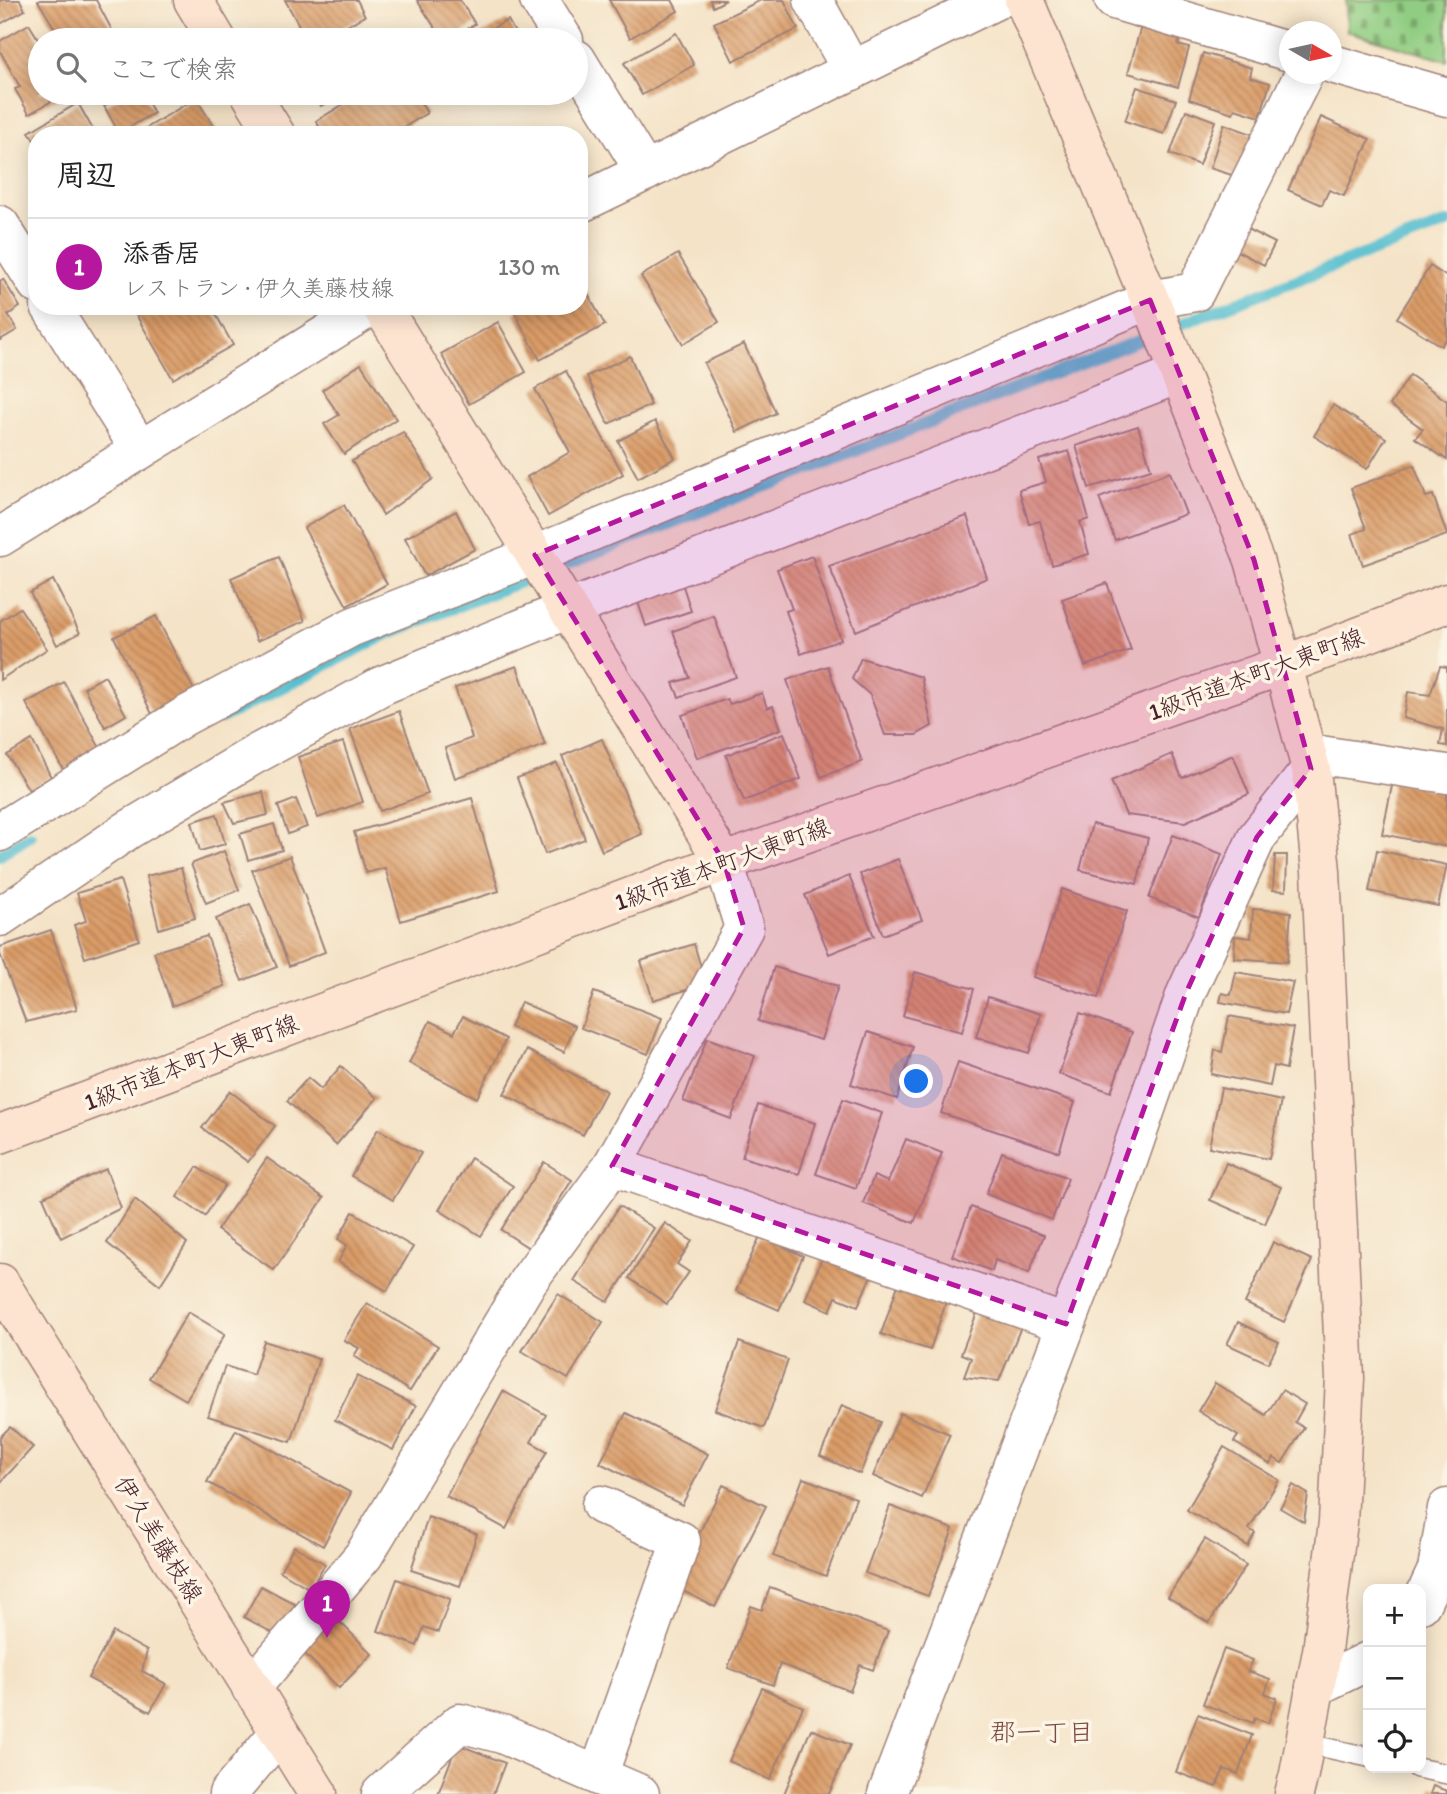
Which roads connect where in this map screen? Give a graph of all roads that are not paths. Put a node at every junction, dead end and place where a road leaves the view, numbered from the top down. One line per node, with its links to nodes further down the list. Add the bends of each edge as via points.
1 (192, 0): 7 (street)
2 (539, 0): 8 (street)
3 (813, 0): 11 (street)
4 (996, 0): 11 (street)
5 (1024, 0): 21 (street)
6 (1114, 0): 9 (street)
7 (210, 28)
8 (556, 28)
9 (1279, 49)
10 (1342, 67): 14 (street)
11 (852, 71): 17 (street)
12 (588, 79): 17 (street)
13 (1299, 84): 21 (street, via 1195,292)
14 (1447, 97)
15 (257, 105): 16 (street)
16 (270, 126)
17 (645, 172): 18 (street)
18 (588, 200)
19 (0, 225): 20 (street)
20 (28, 270)
21 (1152, 306): 25 (street); 28 (street)
22 (56, 315): 26 (street)
23 (358, 315): 26 (street)
24 (388, 315): 28 (street)
25 (1178, 369): 30 (street); 31 (street, via 1254,560)
26 (140, 450): 27 (street)
27 (0, 537)
28 (535, 555): 30 (street); 34 (street, via 352,627 185,716)
29 (1447, 603): 31 (street, 1級市道本町大東町線)
30 (569, 610): 35 (street); 36 (street, via 383,685 128,830)
31 (1283, 665): 32 (street); 35 (street, 1級市道本町大東町線)
32 (1309, 761): 33 (street); 40 (street, via 1257,836 1186,993); 45 (street, via 1322,884 1345,1378 1338,1522)
33 (1447, 774)
34 (0, 832)
35 (724, 862): 37 (street, 1級市道本町大東町線); 38 (street, via 744,929)
36 (0, 917)
37 (0, 1134)
38 (612, 1166): 40 (street); 46 (street, via 528,1281 364,1555)
39 (0, 1283): 46 (street, 伊久美藤枝線)
40 (1066, 1324): 57 (street)
41 (601, 1505): 52 (street, via 681,1541)
42 (1447, 1508): 43 (street, via 1437,1570)
43 (1426, 1593)
44 (1363, 1663): 45 (street)
45 (1315, 1687): 48 (street)
46 (251, 1688): 47 (street, 伊久美藤枝線)
47 (279, 1733): 53 (street); 54 (street, 伊久美藤枝線)
48 (1305, 1743): 49 (lane); 58 (street)
49 (1363, 1756)
50 (1426, 1770): 51 (lane)
51 (1447, 1774)
52 (598, 1776): 55 (street, via 502,1734 460,1723); 56 (street)
53 (229, 1794)
54 (318, 1794)
55 (381, 1794)
56 (640, 1794)
57 (887, 1794)
58 (1294, 1794)

